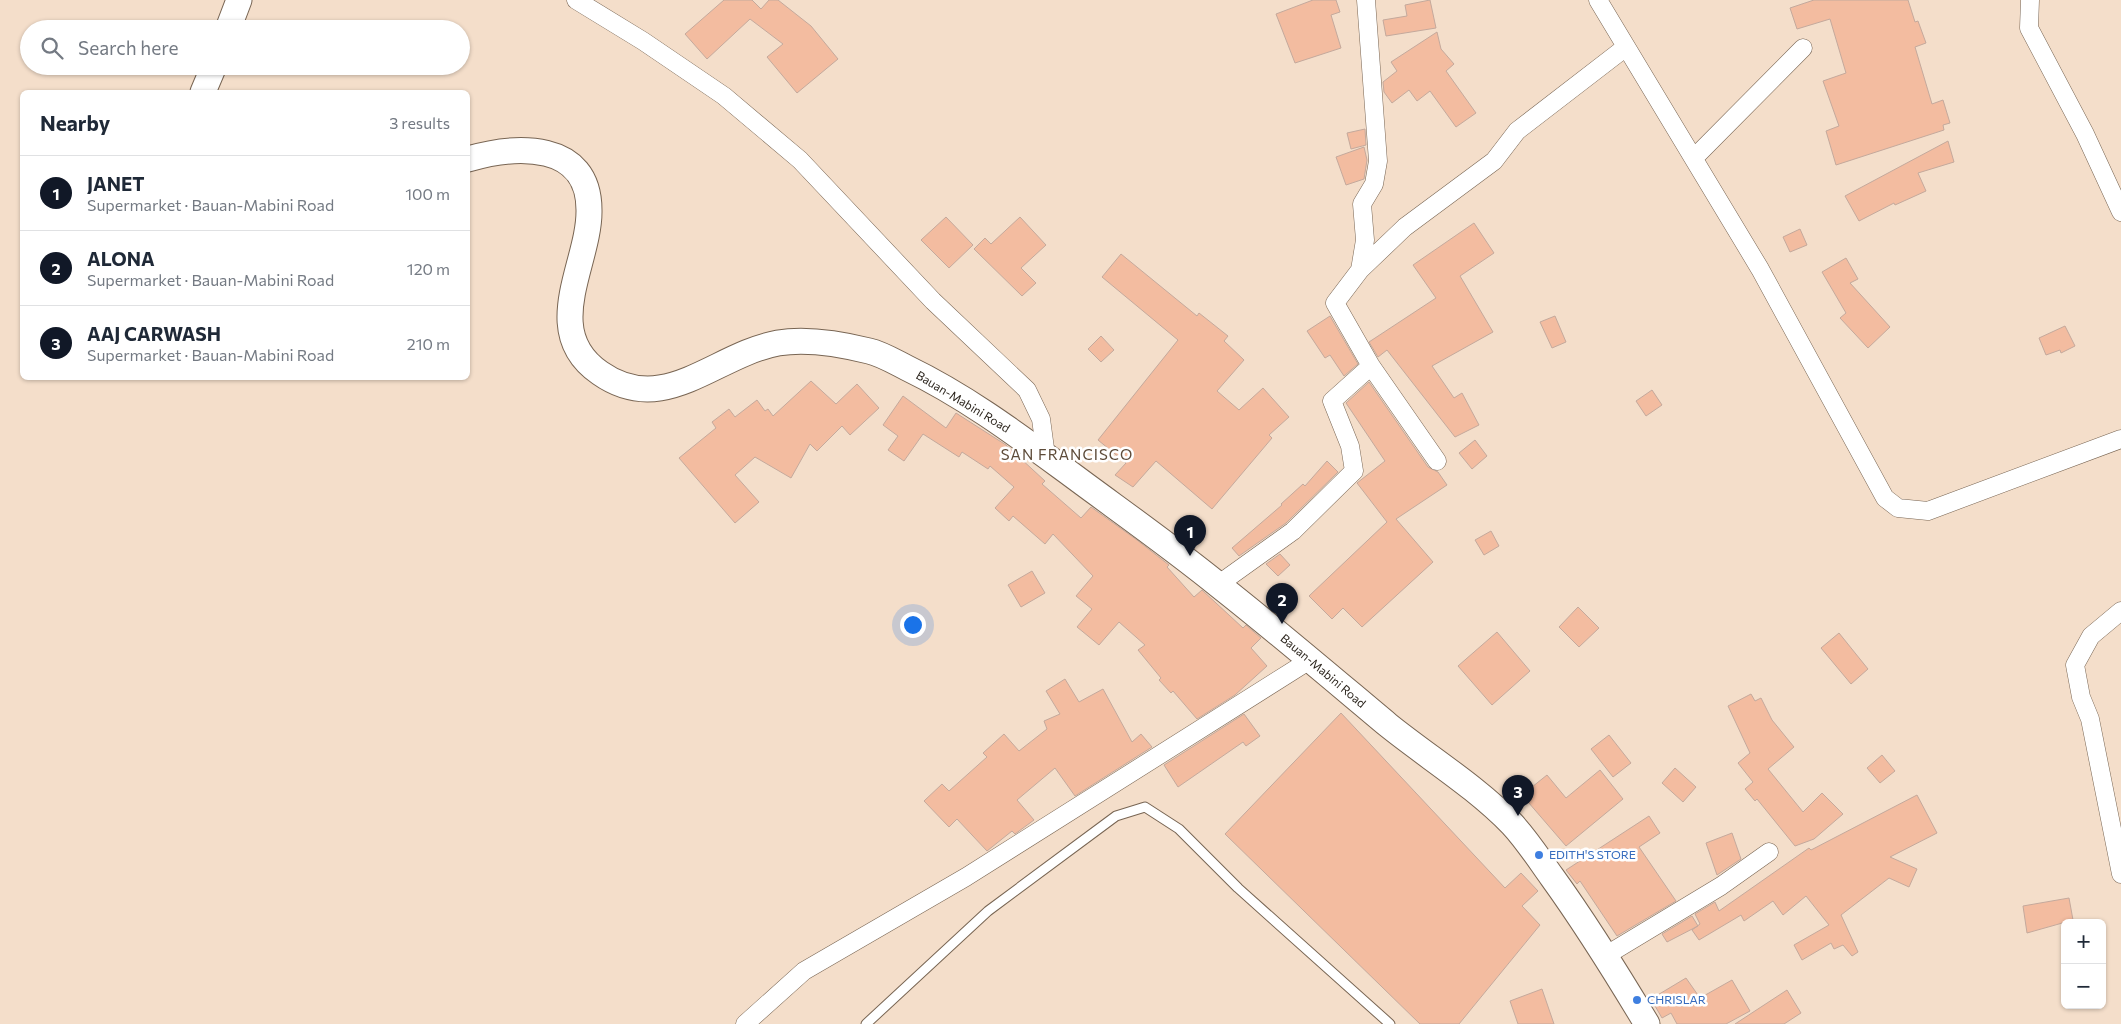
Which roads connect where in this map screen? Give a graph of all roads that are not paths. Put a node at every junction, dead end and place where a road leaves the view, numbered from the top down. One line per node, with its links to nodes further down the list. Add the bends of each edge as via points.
1 (239, 0): 6 (main road)
2 (1366, 0): 14 (street, via 1378,161 1374,184 1362,204 1365,240)
3 (1598, 0): 7 (street)
4 (2030, 0): 13 (street, via 2029,28 2085,134)
5 (584, 2): 17 (street, via 724,96 800,160 933,301 1027,390 1041,419)
6 (231, 20)
7 (1626, 47): 12 (street); 14 (street, via 1517,132 1494,161 1405,227)
8 (1803, 48): 12 (street)
9 (210, 75): 10 (main road)
10 (204, 90)
11 (470, 158): 17 (main road, Bauan-Mabini Road, via 536,150 552,153 568,162 578,173 587,190 590,211 573,282 572,328 576,345 586,363 625,388 645,391 672,386 740,354 779,343 838,344 875,352 937,382)
12 (1694, 158): 16 (street, via 1760,269 1885,498 1898,508 1928,511)
13 (2121, 212)
14 (1360, 270): 15 (street, via 1335,302)
15 (1371, 366): 18 (street); 19 (street, via 1332,401 1350,446 1354,471 1293,531)
16 (2121, 439)
17 (1046, 456): 19 (main road, Bauan-Mabini Road)
18 (1437, 461)
19 (1219, 584): 21 (main road, Bauan-Mabini Road)
20 (2121, 611): 23 (street, via 2091,636 2075,665 2081,697 2090,719)
21 (1310, 660): 24 (main road, Bauan-Mabini Road, via 1513,825); 25 (street, via 966,878 804,971)
22 (1769, 852): 24 (street, via 1721,886)
23 (2121, 874)
24 (1606, 956): 28 (main road, Bauan-Mabini Road)
25 (744, 1024)
26 (866, 1024): 27 (lane, via 988,911 1116,816 1145,808 1179,829 1238,888)
27 (1390, 1024)
28 (1647, 1024)

